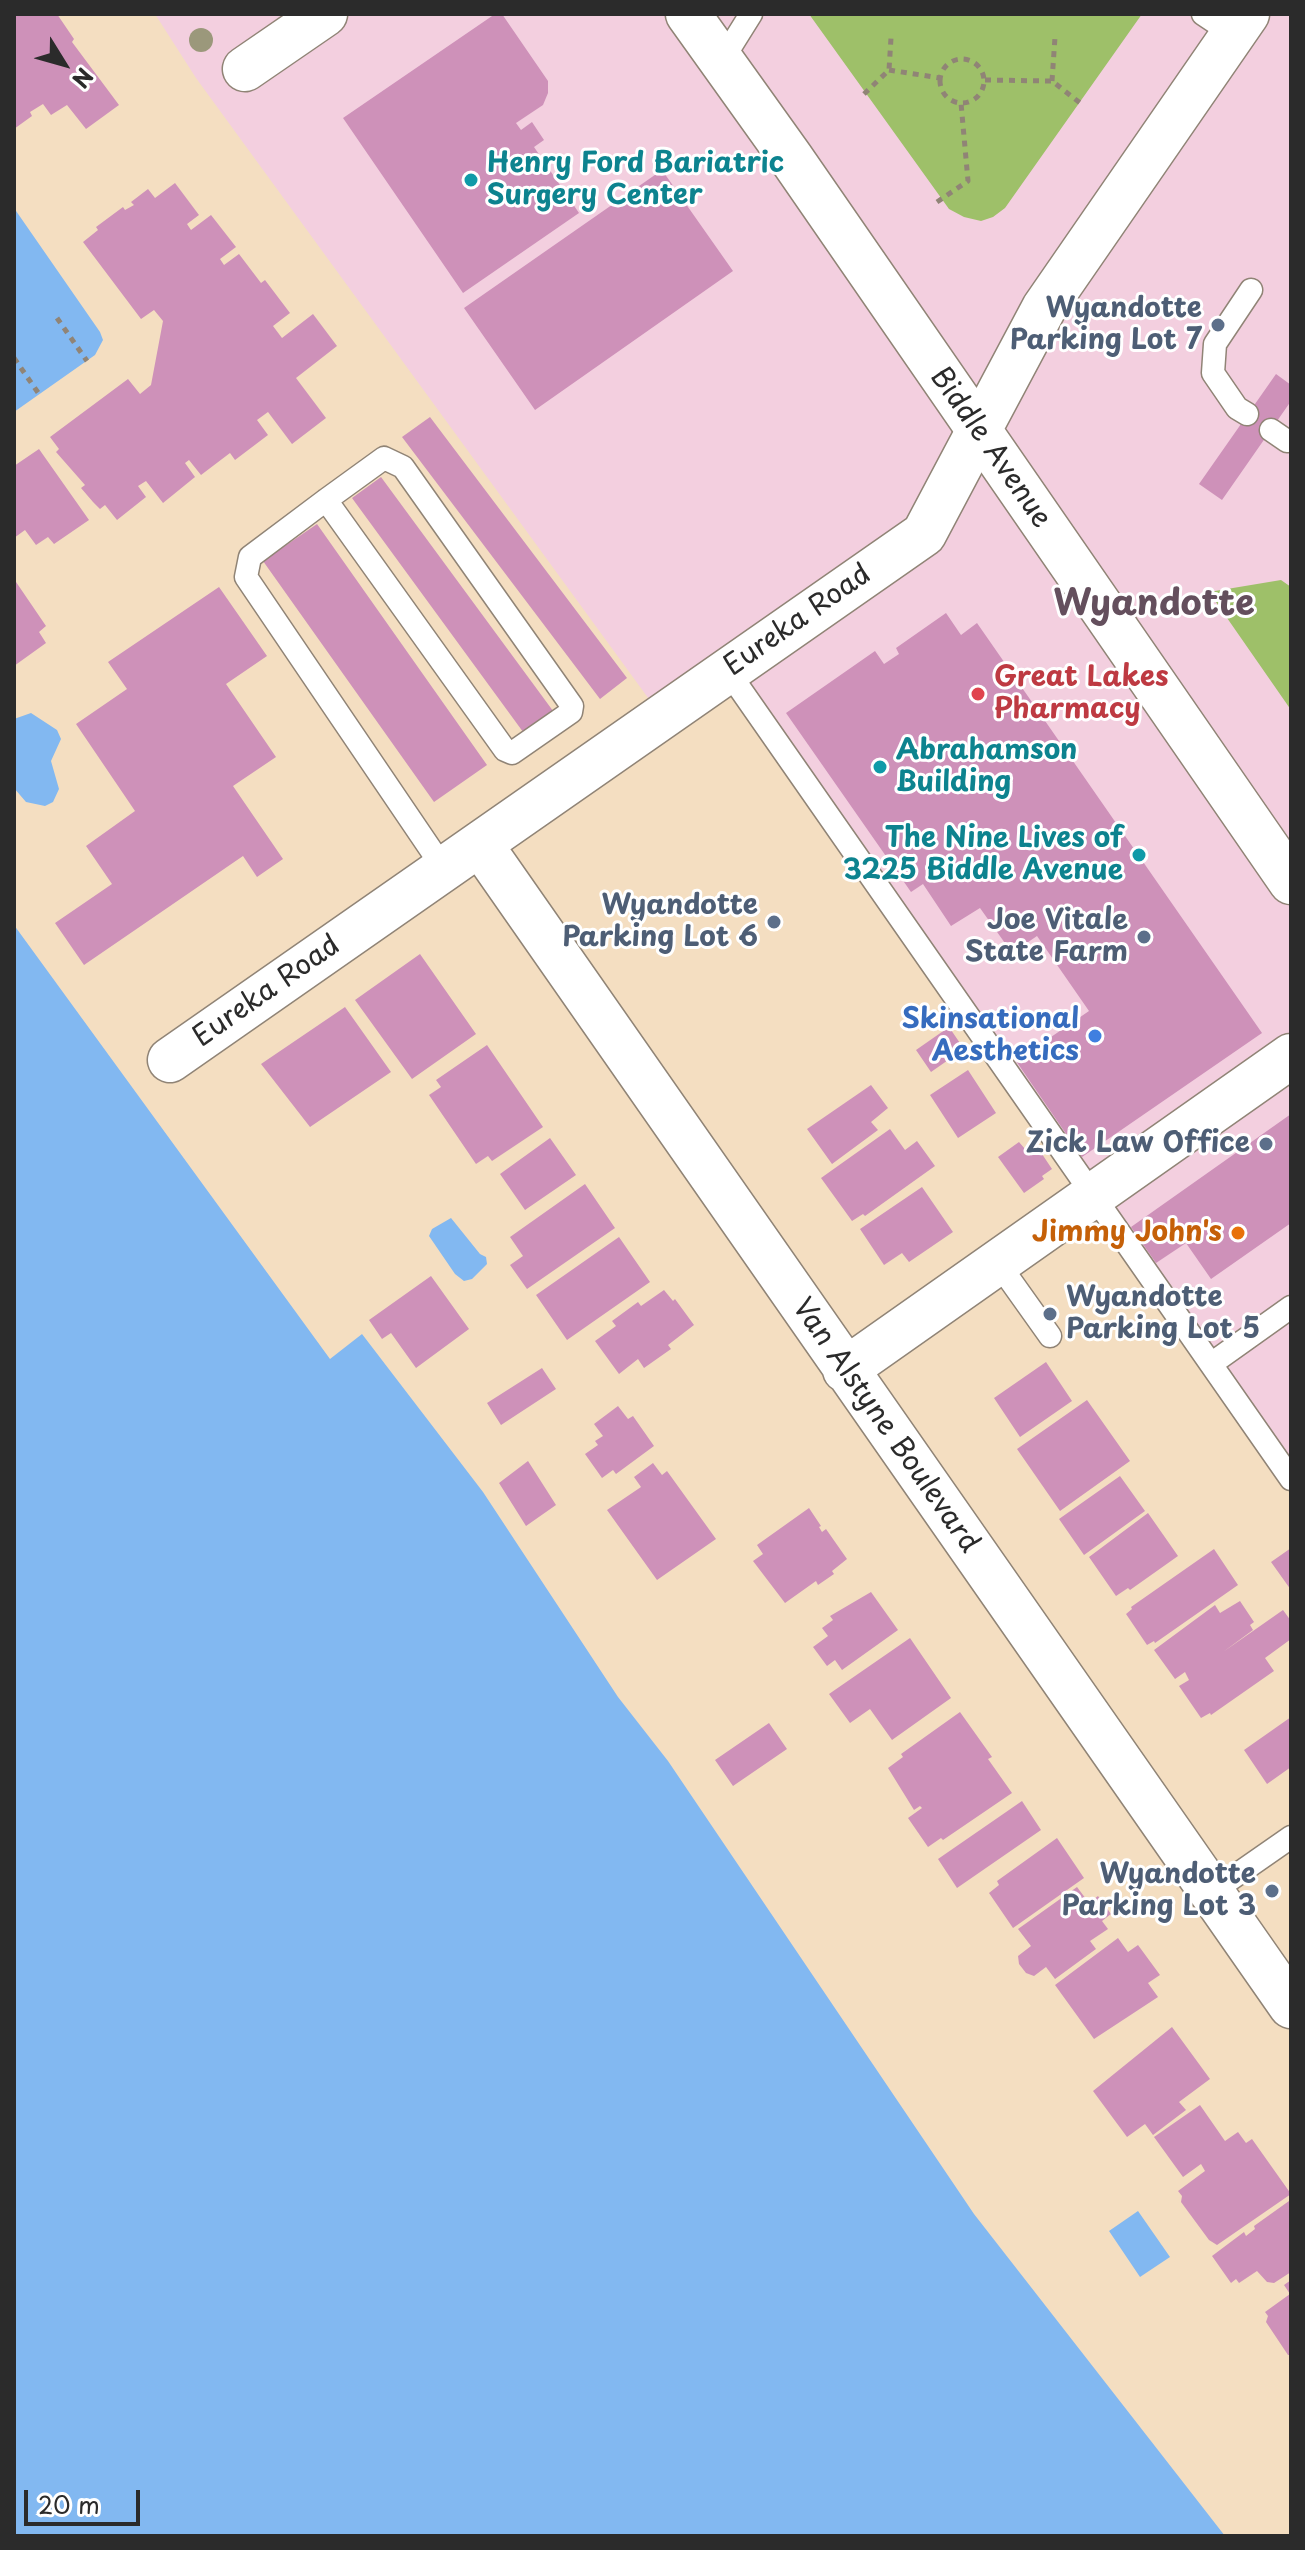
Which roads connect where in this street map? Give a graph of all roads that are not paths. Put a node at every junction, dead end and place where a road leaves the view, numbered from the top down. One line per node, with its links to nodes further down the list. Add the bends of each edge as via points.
1 (325, 14): 6 (street)
2 (688, 14): 5 (street, Biddle Avenue)
3 (751, 14): 5 (lane)
4 (1228, 21): 9 (street, Eureka Road, via 1044,308)
5 (721, 62): 9 (street, Biddle Avenue)
6 (245, 69)
7 (1251, 290): 8 (lane, via 1215,344 1213,373)
8 (1247, 414)
9 (978, 432): 11 (street, Eureka Road, via 924,534); 14 (street, Biddle Avenue)
10 (326, 500): 10 (lane, via 384,458 403,467 572,706 571,712 512,753 505,750); 13 (lane, via 250,557 246,577)
11 (727, 670): 12 (street, Eureka Road); 17 (lane)
12 (480, 844): 13 (street, Eureka Road); 22 (street, Van Alstyne Boulevard)
13 (444, 869): 16 (street, Eureka Road)
14 (1291, 882)
15 (1291, 1056): 17 (street)
16 (170, 1060)
17 (1094, 1196): 18 (street); 21 (lane)
18 (998, 1263): 20 (lane); 22 (street)
19 (1291, 1307): 21 (lane)
20 (1050, 1336)
21 (1211, 1364): 23 (lane)
22 (845, 1370): 25 (street, Van Alstyne Boulevard)
23 (1291, 1479)
24 (1291, 1837): 25 (lane)
25 (1212, 1892): 26 (street, Van Alstyne Boulevard)
26 (1287, 1990)

